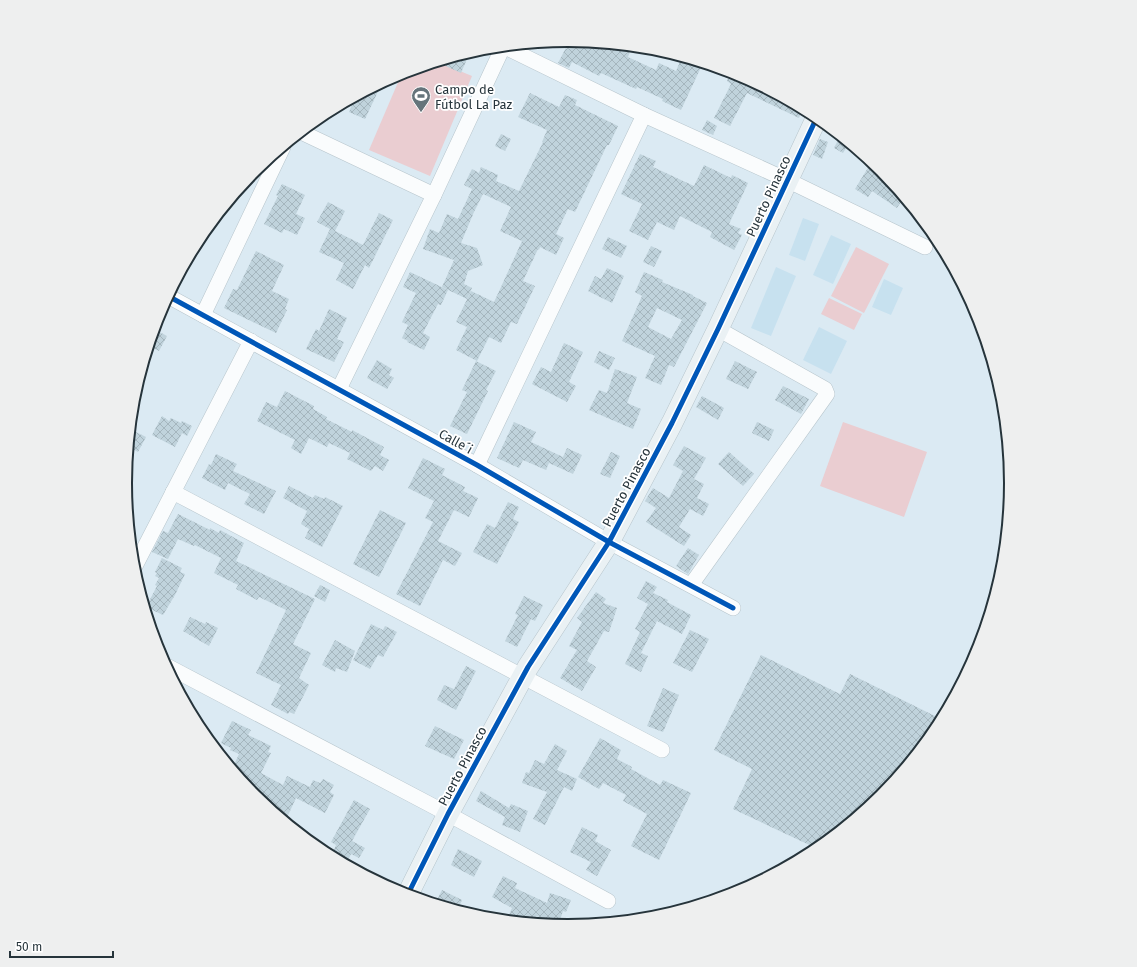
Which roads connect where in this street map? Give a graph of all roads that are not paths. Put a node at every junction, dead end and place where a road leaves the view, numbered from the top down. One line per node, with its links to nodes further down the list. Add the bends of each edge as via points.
1 (511, 51): 3 (street)
2 (500, 53): 8 (street)
3 (644, 115): 7 (street); 15 (street)
4 (814, 123): 7 (street, Puerto Pinasco)
5 (306, 135): 8 (street)
6 (278, 158): 11 (street)
7 (787, 180): 9 (street); 12 (street, Puerto Pinasco)
8 (434, 195): 14 (street)
9 (925, 247)
10 (173, 299): 11 (street, Calle´i)
11 (203, 315): 13 (street, Calle´i)
12 (718, 329): 17 (street, Puerto Pinasco); 19 (street, via 825,389 827,394)
13 (251, 341): 14 (street, Calle´i); 16 (street)
14 (339, 389): 15 (street, Calle´i)
15 (477, 465): 17 (street, Calle´i)
16 (173, 492): 18 (street); 22 (street)
17 (609, 542): 19 (street, Calle´i); 22 (street, Puerto Pinasco)
18 (139, 560)
19 (691, 585): 20 (street, Calle´i)
20 (733, 608)
21 (174, 669): 24 (street)
22 (522, 677): 23 (street); 24 (street, Puerto Pinasco)
23 (662, 750)
24 (448, 814): 25 (street, Puerto Pinasco); 26 (street)
25 (410, 890)
26 (608, 901)

